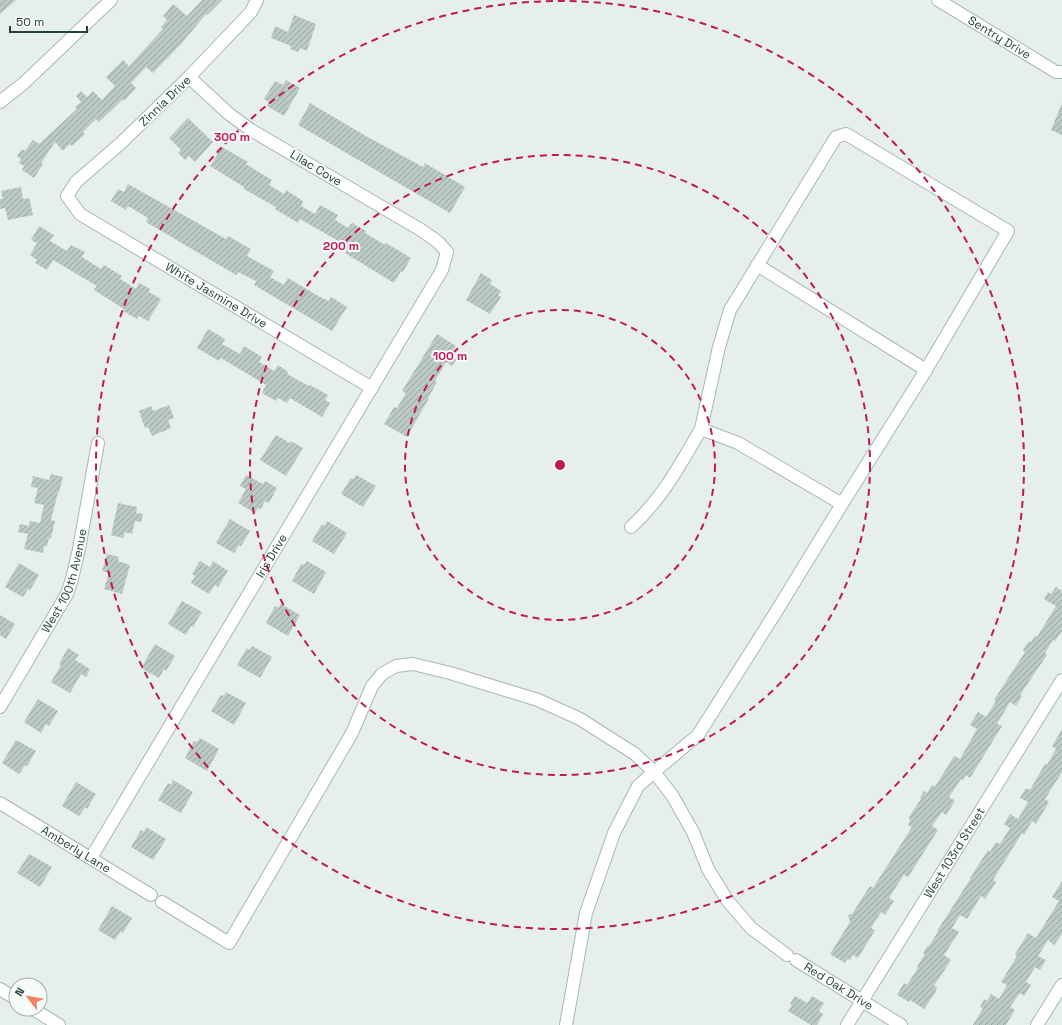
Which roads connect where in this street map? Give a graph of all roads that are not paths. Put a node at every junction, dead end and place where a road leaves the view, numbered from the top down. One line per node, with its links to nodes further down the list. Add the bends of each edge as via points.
1 (111, 0): 6 (street, via 24,83)
2 (257, 0): 5 (street, Zinnia Drive, via 251,12)
3 (938, 0): 4 (street, Sentry Drive, via 1056,72)
4 (1062, 72)
5 (189, 77): 7 (street, Zinnia Drive, via 121,143 76,182); 8 (street, Lilac Cove, via 229,114 251,130 421,230)
6 (0, 102)
7 (67, 196): 11 (street, White Jasmine Drive, via 80,214)
8 (447, 252): 11 (street, Iris Drive, via 442,270)
9 (757, 265): 10 (street); 10 (street, via 836,136 846,134 1008,231); 12 (street, via 730,310)
10 (926, 370): 14 (street)
11 (372, 388): 20 (street, Iris Drive)
12 (701, 429): 14 (street, via 738,443); 15 (street, via 672,479 647,513)
13 (98, 443): 17 (street, West 100th Avenue, via 79,549 67,594)
14 (842, 504): 18 (street, via 698,735)
15 (631, 527)
16 (1062, 680): 24 (street, West 103rd Street)
17 (0, 707)
18 (654, 772): 22 (street, Red Oak Drive, via 635,754 586,723 538,700 413,664 396,666 382,674 372,686 352,733 229,943); 24 (street, Red Oak Drive, via 672,795 690,826 708,869 727,900 751,928); 27 (street, via 638,786 614,833 586,913)
19 (0, 803): 20 (street, Amberly Lane)
20 (91, 858): 21 (street, Amberly Lane)
21 (151, 895)
22 (162, 902)
23 (1062, 985): 30 (street)
24 (862, 1002): 28 (street, West 103rd Street); 29 (street, Red Oak Drive)
25 (46, 1017): 26 (street)
26 (59, 1025)
27 (566, 1025)
28 (847, 1025)
29 (901, 1025)
30 (1037, 1025)

